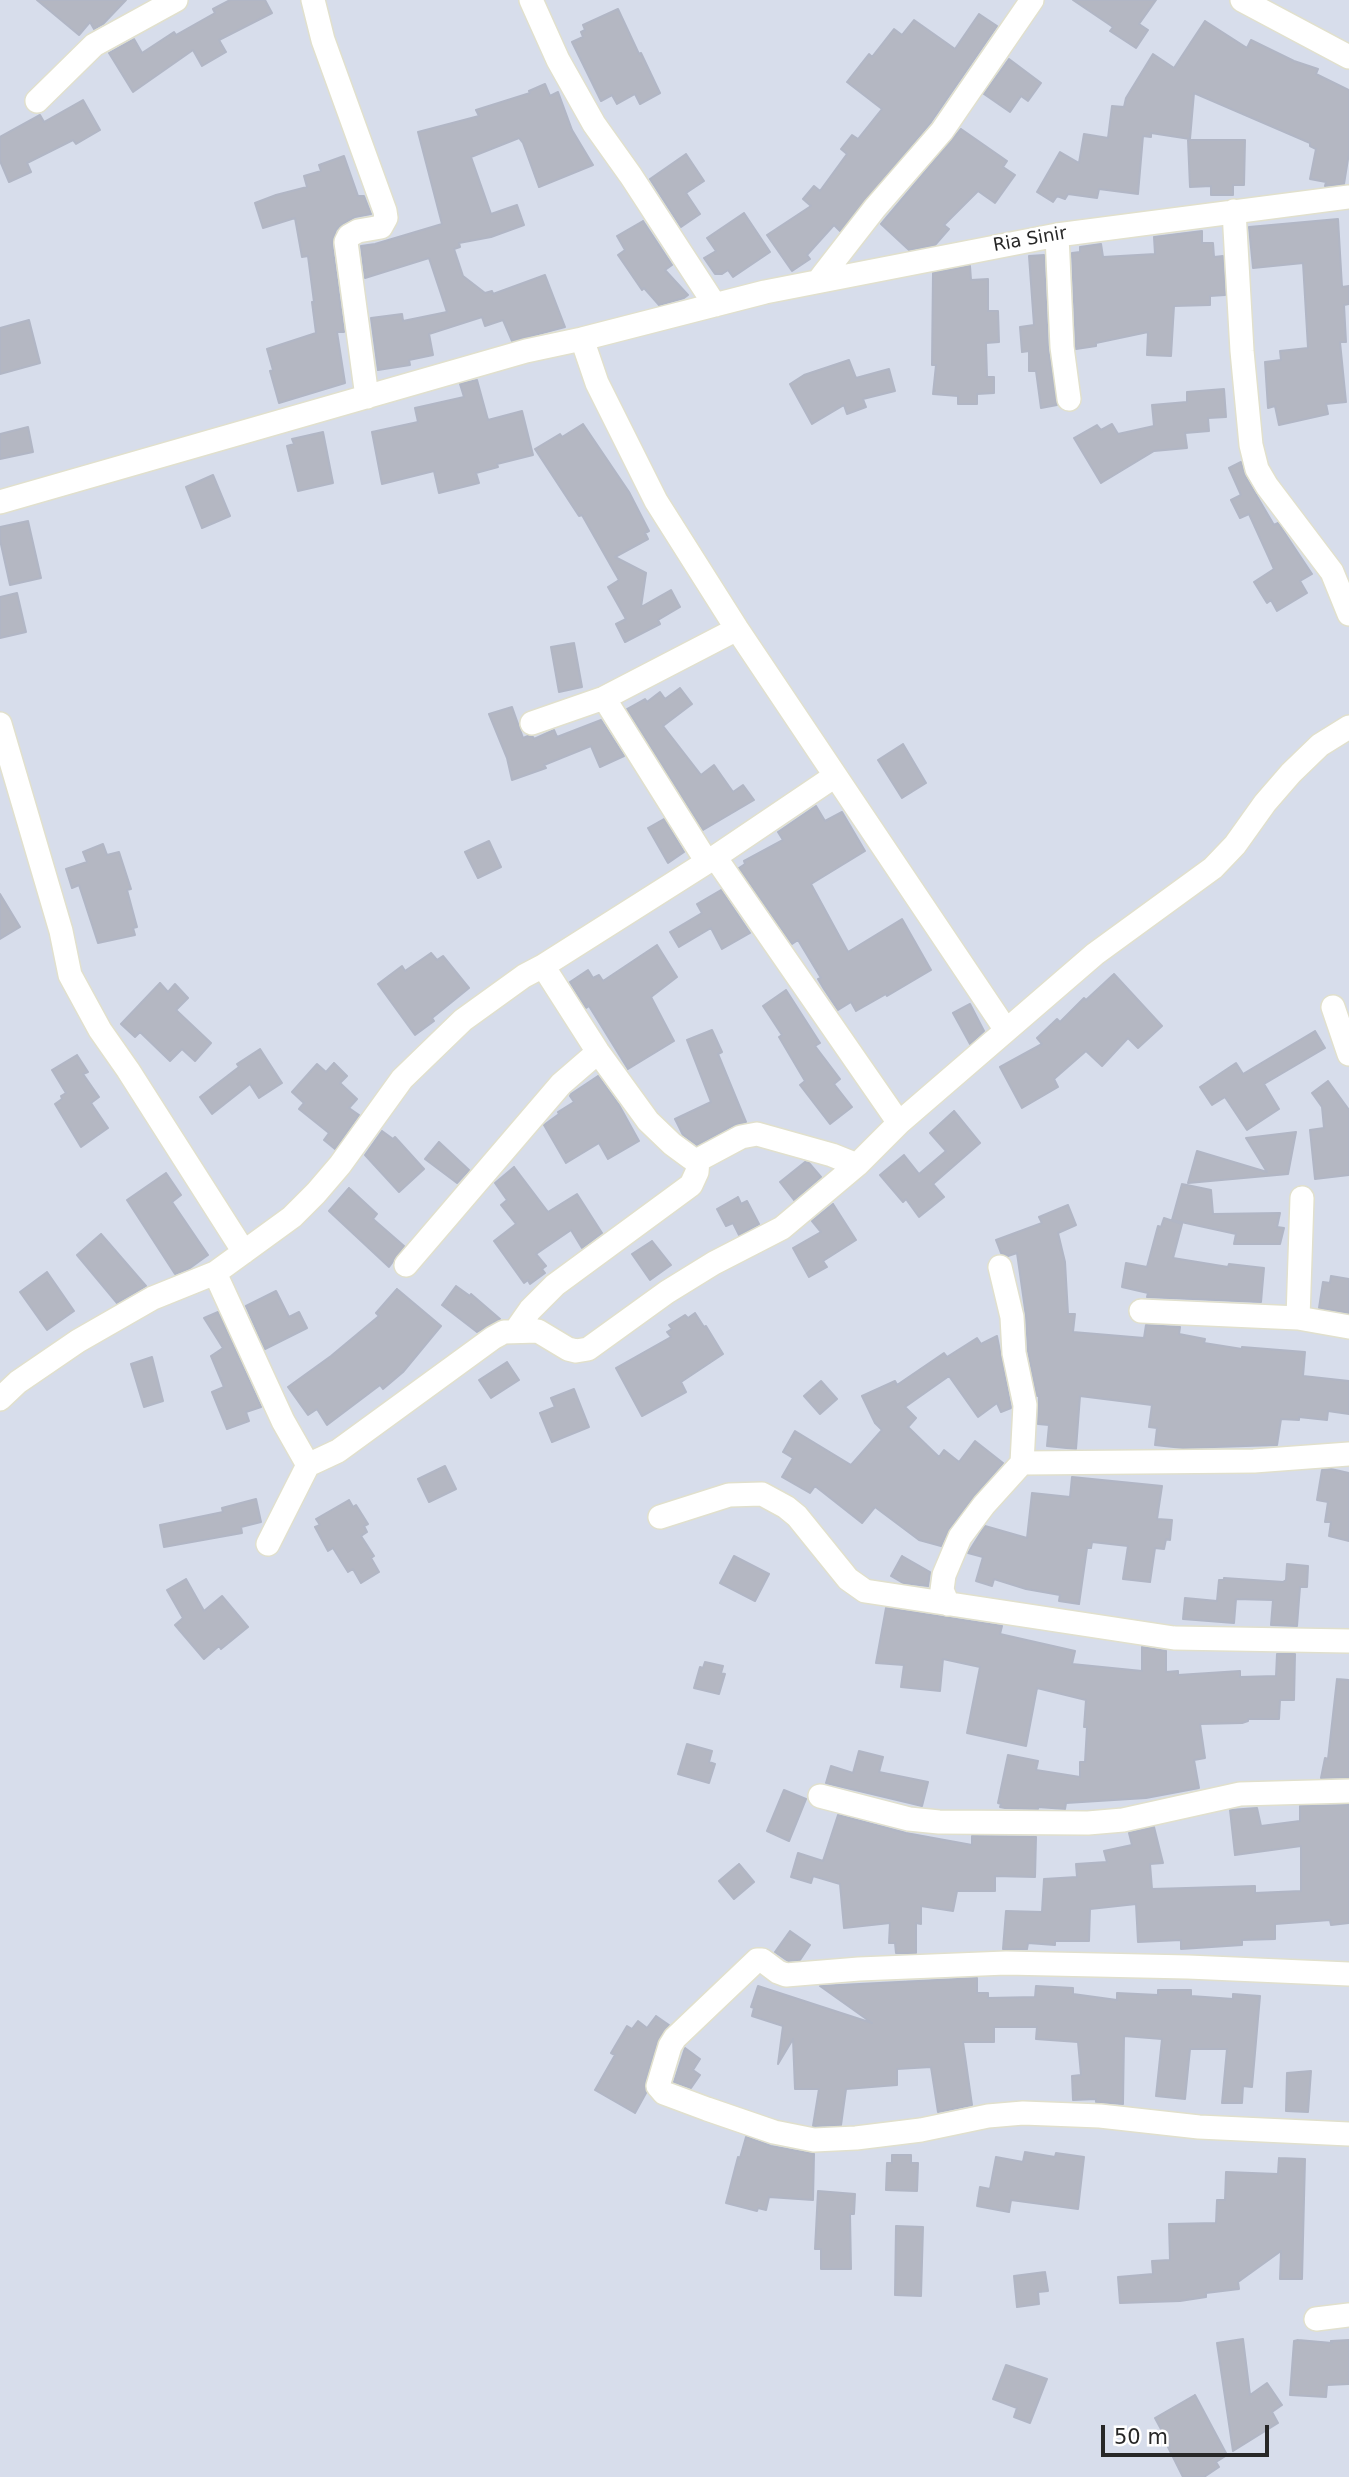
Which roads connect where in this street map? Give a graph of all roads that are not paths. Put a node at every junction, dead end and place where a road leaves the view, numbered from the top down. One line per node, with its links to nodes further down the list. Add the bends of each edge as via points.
1 (176, 0): 8 (street, via 94,45)
2 (313, 0): 15 (street, via 323,40 386,211 381,227 346,239)
3 (531, 0): 13 (street, via 593,124)
4 (1032, 0): 12 (street, via 942,131)
5 (1242, 0): 6 (street)
6 (1274, 7): 7 (street)
7 (1349, 57)
8 (37, 101)
9 (1349, 197): 10 (street, Ria Sinir)
10 (1234, 211): 11 (street, Ria Sinir); 18 (street, via 1242,351 1257,469)
11 (1057, 235): 12 (street, Ria Sinir); 16 (street)
12 (819, 280): 13 (street, Ria Sinir)
13 (715, 305): 14 (street, Ria Sinir)
14 (582, 339): 15 (street, Ria Sinir); 20 (street, via 597,383 656,501)
15 (367, 397): 17 (street, Ria Sinir)
16 (1069, 399)
17 (0, 502)
18 (1340, 566): 19 (street)
19 (1349, 614)
20 (737, 629): 21 (street); 25 (street)
21 (604, 698): 22 (street); 26 (street)
22 (532, 723)
23 (0, 724): 36 (street, via 70,975 100,1030)
24 (1349, 727): 29 (street, via 1320,745 1291,773 1213,868 1095,954)
25 (835, 776): 26 (street); 29 (street)
26 (711, 859): 27 (street); 32 (street)
27 (543, 966): 30 (street); 36 (street, via 463,1020 396,1087 316,1194)
28 (1333, 1007): 31 (street)
29 (1006, 1030): 32 (street)
30 (598, 1052): 33 (street, via 648,1121 683,1153); 37 (street, via 562,1084)
31 (1349, 1054)
32 (900, 1123): 34 (street)
33 (698, 1160): 34 (street, via 741,1137 757,1135); 43 (street, via 691,1185 555,1285)
34 (857, 1165): 43 (street, via 782,1228 667,1292 587,1349 576,1351 538,1331)
35 (1302, 1198): 41 (street)
36 (244, 1252): 39 (street)
37 (406, 1265)
38 (1000, 1267): 46 (street, via 1025,1405)
39 (215, 1273): 44 (street, via 153,1298 78,1341); 47 (street, via 290,1437)
40 (1141, 1311): 41 (street)
41 (1298, 1318): 42 (street)
42 (1349, 1327)
43 (516, 1330): 47 (street, via 493,1338 338,1451)
44 (0, 1399)
45 (1349, 1454): 46 (street, via 1254,1461)
46 (1022, 1463): 50 (street, via 984,1504 956,1546 944,1575 942,1590)
47 (308, 1465): 49 (street)
48 (660, 1517): 50 (street, via 729,1495 761,1494 797,1517 857,1587)
49 (268, 1544)
50 (948, 1604): 51 (street, via 1174,1638)
51 (1349, 1640)
52 (1349, 1791): 53 (street, via 1240,1794 1123,1820 1088,1823 909,1819)
53 (820, 1796)
54 (1349, 1974): 55 (street, via 1006,1963 786,1975 762,1959 675,2038 658,2086 664,2093 729,2117 814,2140 921,2130 1023,2113)
55 (1349, 2134)
56 (1349, 2315): 57 (street)
57 (1317, 2319)

